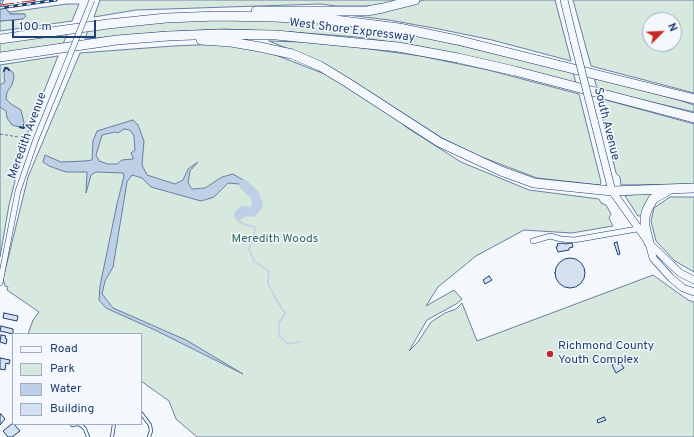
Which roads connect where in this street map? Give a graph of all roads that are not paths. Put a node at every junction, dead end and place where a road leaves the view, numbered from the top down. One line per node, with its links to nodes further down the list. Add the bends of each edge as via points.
1 (92, 0): 17 (street, Meredith Avenue, bridge, via 36,139 18,191)
2 (416, 0): 4 (highway, via 362,11 217,12)
3 (564, 0): 12 (street, South Avenue, bridge)
4 (166, 18): 5 (highway, West Shore Expressway); 8 (highway, West Shore Expressway, via 274,17 336,20 398,28 519,54)
5 (0, 39)
6 (117, 40): 7 (highway, West Shore Expressway); 9 (highway, West Shore Expressway, via 219,34 276,35 398,48 472,61); 12 (highway, via 231,42 292,54 320,66 439,142 501,171 534,183)
7 (0, 57)
8 (694, 99)
9 (694, 118)
10 (675, 188): 11 (highway); 12 (highway); 15 (highway, via 662,193 649,204 645,217)
11 (694, 188)
12 (612, 191): 13 (street, South Avenue)
13 (638, 228): 14 (street, via 574,240 550,236); 15 (street, South Avenue)
14 (534, 240)
15 (649, 243): 16 (street, South Avenue, via 680,273); 18 (street, South Avenue, via 653,258 670,278 683,288)
16 (694, 280)
17 (0, 283)
18 (694, 292)
19 (142, 413): 24 (lane, via 150,425)
20 (80, 425): 22 (lane, via 86,429)
21 (114, 425): 23 (lane)
22 (88, 437)
23 (112, 437)
24 (149, 437)

